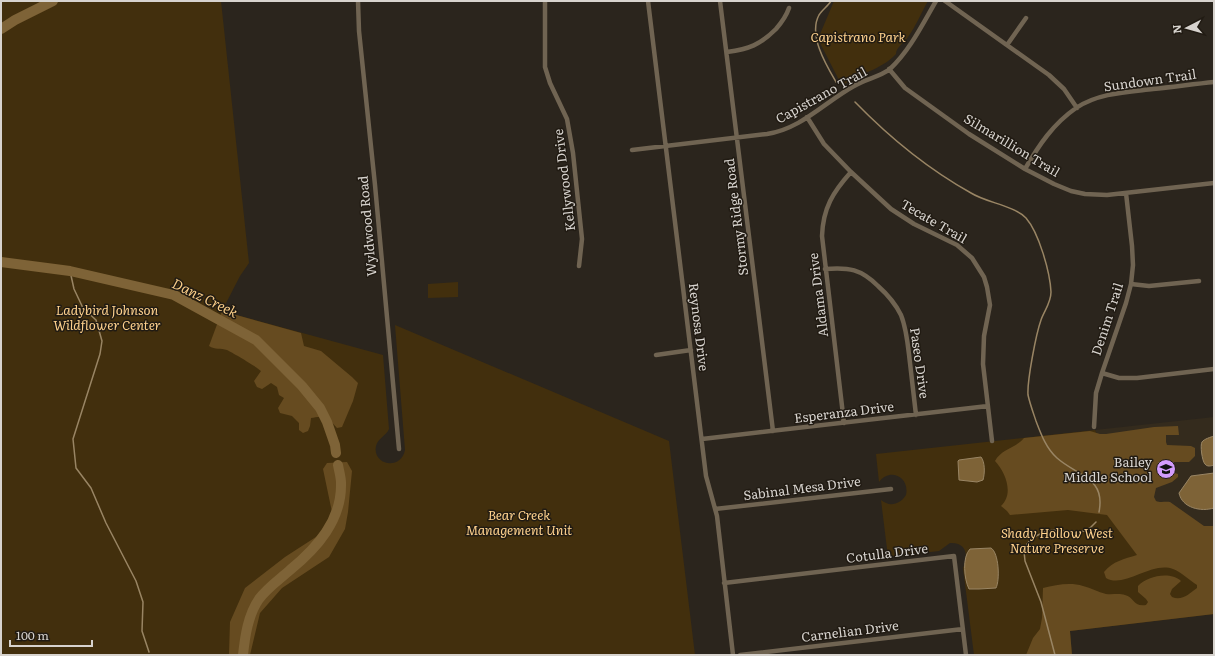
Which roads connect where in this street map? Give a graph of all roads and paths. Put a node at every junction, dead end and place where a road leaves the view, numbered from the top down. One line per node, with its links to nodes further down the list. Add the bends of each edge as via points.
1 (358, 1): 37 (street, Wyldwood Road)
2 (545, 1): 22 (street, Kellywood Drive, via 545,67 550,84 567,119 573,153 582,239)
3 (648, 1): 16 (street, Reynosa Drive)
4 (720, 1): 10 (street, Stormy Ridge Road)
5 (936, 1): 11 (street, Capistrano Trail, via 907,50)
6 (945, 1): 9 (street)
7 (789, 8): 10 (street, via 786,18 761,43)
8 (1026, 18): 9 (street)
9 (1007, 45): 13 (street, via 1059,84)
10 (727, 52): 15 (street, Stormy Ridge Road)
11 (889, 69): 14 (street, Capistrano Trail, via 854,86); 18 (street, Silmarillion Trail, via 914,96)
12 (1214, 82): 13 (street, Sundown Trail, via 1117,94 1099,98)
13 (1077, 108): 18 (street, Sundown Trail, via 1048,133)
14 (807, 118): 15 (street, Capistrano Trail, via 780,132); 19 (street, Tecate Trail, via 824,144)
15 (738, 137): 16 (street, Capistrano Trail); 34 (street, Stormy Ridge Road)
16 (665, 146): 17 (street, Capistrano Trail); 26 (street, Reynosa Drive)
17 (632, 150)
18 (1025, 169): 21 (street, Silmarillion Trail, via 1071,191 1095,195)
19 (851, 172): 23 (street, Aldama Drive, via 835,190 825,211 822,236); 30 (street, Tecate Trail, via 891,209 964,251 972,258 984,277 990,305 984,336 983,364)
20 (1214, 183): 21 (street, Silmarillion Trail)
21 (1126, 193): 25 (street, Denim Trail, via 1132,246)
22 (579, 266)
23 (825, 269): 31 (street, Paseo Drive, via 845,268 859,271 870,278 896,306 907,339); 32 (street, Aldama Drive)
24 (1198, 281): 25 (street, via 1149,286)
25 (1131, 284): 29 (street, Denim Trail)
26 (691, 350): 27 (street); 35 (street, Reynosa Drive)
27 (656, 355)
28 (1214, 369): 29 (street, via 1137,378 1119,378)
29 (1102, 373): 33 (street, Denim Trail, via 1096,393)
30 (988, 406): 31 (street, Esperanza Drive); 36 (street, Tecate Trail)
31 (916, 415): 32 (street, Esperanza Drive)
32 (844, 423): 34 (street, Esperanza Drive)
33 (1094, 427)
34 (773, 431): 35 (street, Esperanza Drive)
35 (702, 439): 39 (street, Reynosa Drive, via 707,481)
36 (992, 441)
37 (399, 448)
38 (891, 489): 39 (street, Sabinal Mesa Drive)
39 (715, 509): 40 (street, Reynosa Drive)
40 (724, 583): 41 (street, Cotulla Drive, via 954,556); 42 (street, Reynosa Drive)
41 (962, 629): 43 (street, Carnelian Drive); 44 (street, Cotulla Drive)
42 (733, 655)
43 (740, 655)
44 (966, 655)

